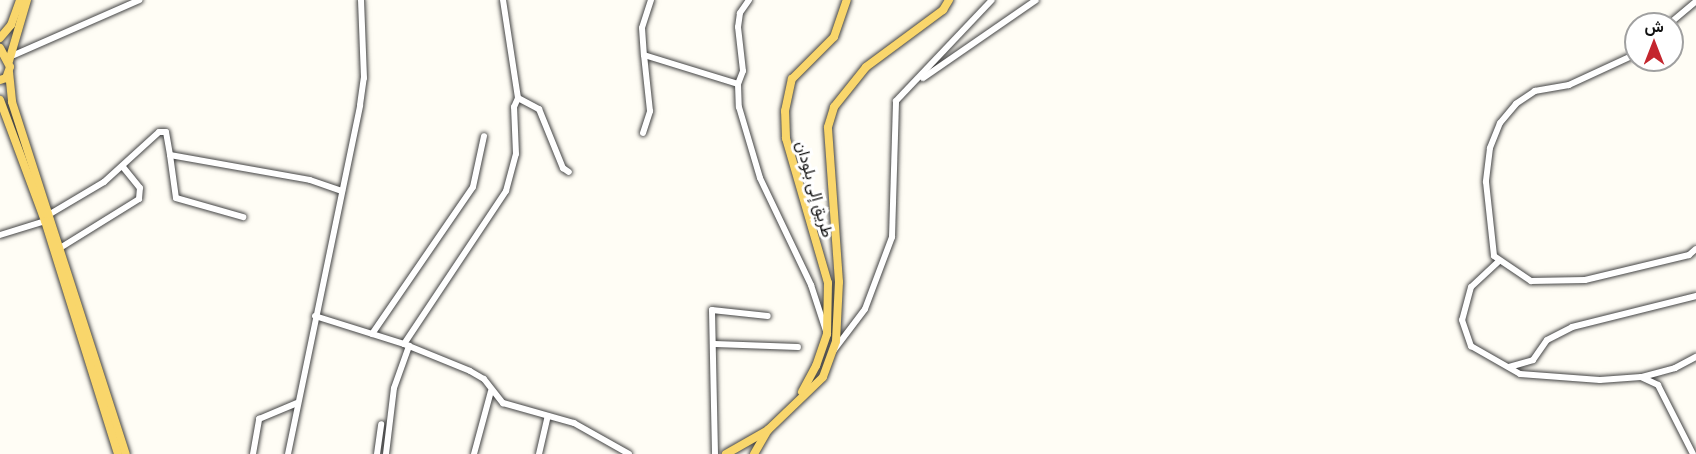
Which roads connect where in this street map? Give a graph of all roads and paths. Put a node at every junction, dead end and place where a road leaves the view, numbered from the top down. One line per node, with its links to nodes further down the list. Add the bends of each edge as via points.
1 (20, 0): 14 (main road, via 11,25)
2 (27, 0): 17 (main road)
3 (139, 0): 17 (street)
4 (361, 0): 30 (street, via 364,78)
5 (503, 0): 23 (street)
6 (651, 0): 16 (street, via 642,28)
7 (749, 0): 22 (street, via 740,13 738,27 743,71)
8 (847, 0): 41 (main road, طريق إلى بلودان, via 834,37 792,79 785,111 786,138 828,283)
9 (949, 0): 45 (main road, via 943,10 866,67 834,106 828,127 839,282)
10 (992, 0): 21 (street)
11 (1036, 0): 21 (street)
12 (1696, 1): 13 (street)
13 (1683, 12)
14 (0, 38)
15 (0, 48): 17 (main road)
16 (644, 55): 22 (street); 25 (street, via 650,111)
17 (12, 58): 19 (main road)
18 (1624, 60): 36 (street, via 1569,86 1535,91 1516,104 1500,123 1490,148 1486,182 1491,243)
19 (9, 72): 20 (main road); 32 (main road, via 12,102)
20 (0, 80)
21 (917, 81): 45 (street, via 896,101 892,237 866,309)
22 (738, 84): 41 (street, via 739,107 752,159 811,285)
23 (518, 98): 29 (street, via 539,109 563,168); 43 (street, via 514,107 516,154 506,191)
24 (0, 100): 32 (main road)
25 (643, 133)
26 (484, 136): 40 (street, via 473,187)
27 (170, 155): 28 (street, via 165,132 159,132); 30 (street, via 310,180); 31 (street, via 176,198)
28 (122, 166): 32 (street); 34 (street, via 141,190 139,199)
29 (569, 172)
30 (342, 191): 38 (street)
31 (243, 217)
32 (47, 218): 33 (street); 34 (main road); 55 (main road)
33 (0, 235)
34 (60, 248): 56 (main road)
35 (1696, 249): 36 (street, via 1689,255 1585,280 1531,281)
36 (1499, 261): 47 (street, via 1471,287 1462,320 1471,346)
37 (1696, 296): 47 (street, via 1572,327 1547,340 1533,360 1516,367)
38 (315, 316): 40 (street); 51 (street)
39 (768, 316): 42 (street, via 712,310)
40 (372, 334): 43 (street)
41 (826, 334): 50 (main road, طريق إلى بلودان, via 816,366)
42 (715, 344): 44 (street); 64 (street)
43 (406, 345): 49 (street, via 470,370 484,379); 60 (street, via 394,388)
44 (798, 347)
45 (831, 354): 50 (main road, via 823,377)
46 (1696, 357): 48 (street, via 1675,368)
47 (1502, 367): 48 (street, via 1520,374 1600,380)
48 (1641, 377): 67 (street, via 1658,385)
49 (491, 391): 52 (street, via 503,403); 61 (street)
50 (798, 398): 54 (main road)
51 (297, 403): 57 (street, via 259,419); 58 (street)
52 (548, 416): 62 (street); 63 (street, via 574,423)
53 (381, 424): 59 (street)
54 (768, 430): 65 (main road); 66 (main road)
55 (118, 454)
56 (126, 454)
57 (253, 454)
58 (288, 454)
59 (377, 454)
60 (386, 454)
61 (474, 454)
62 (539, 454)
63 (629, 454)
64 (715, 454)
65 (726, 454)
66 (754, 454)
67 (1694, 454)

